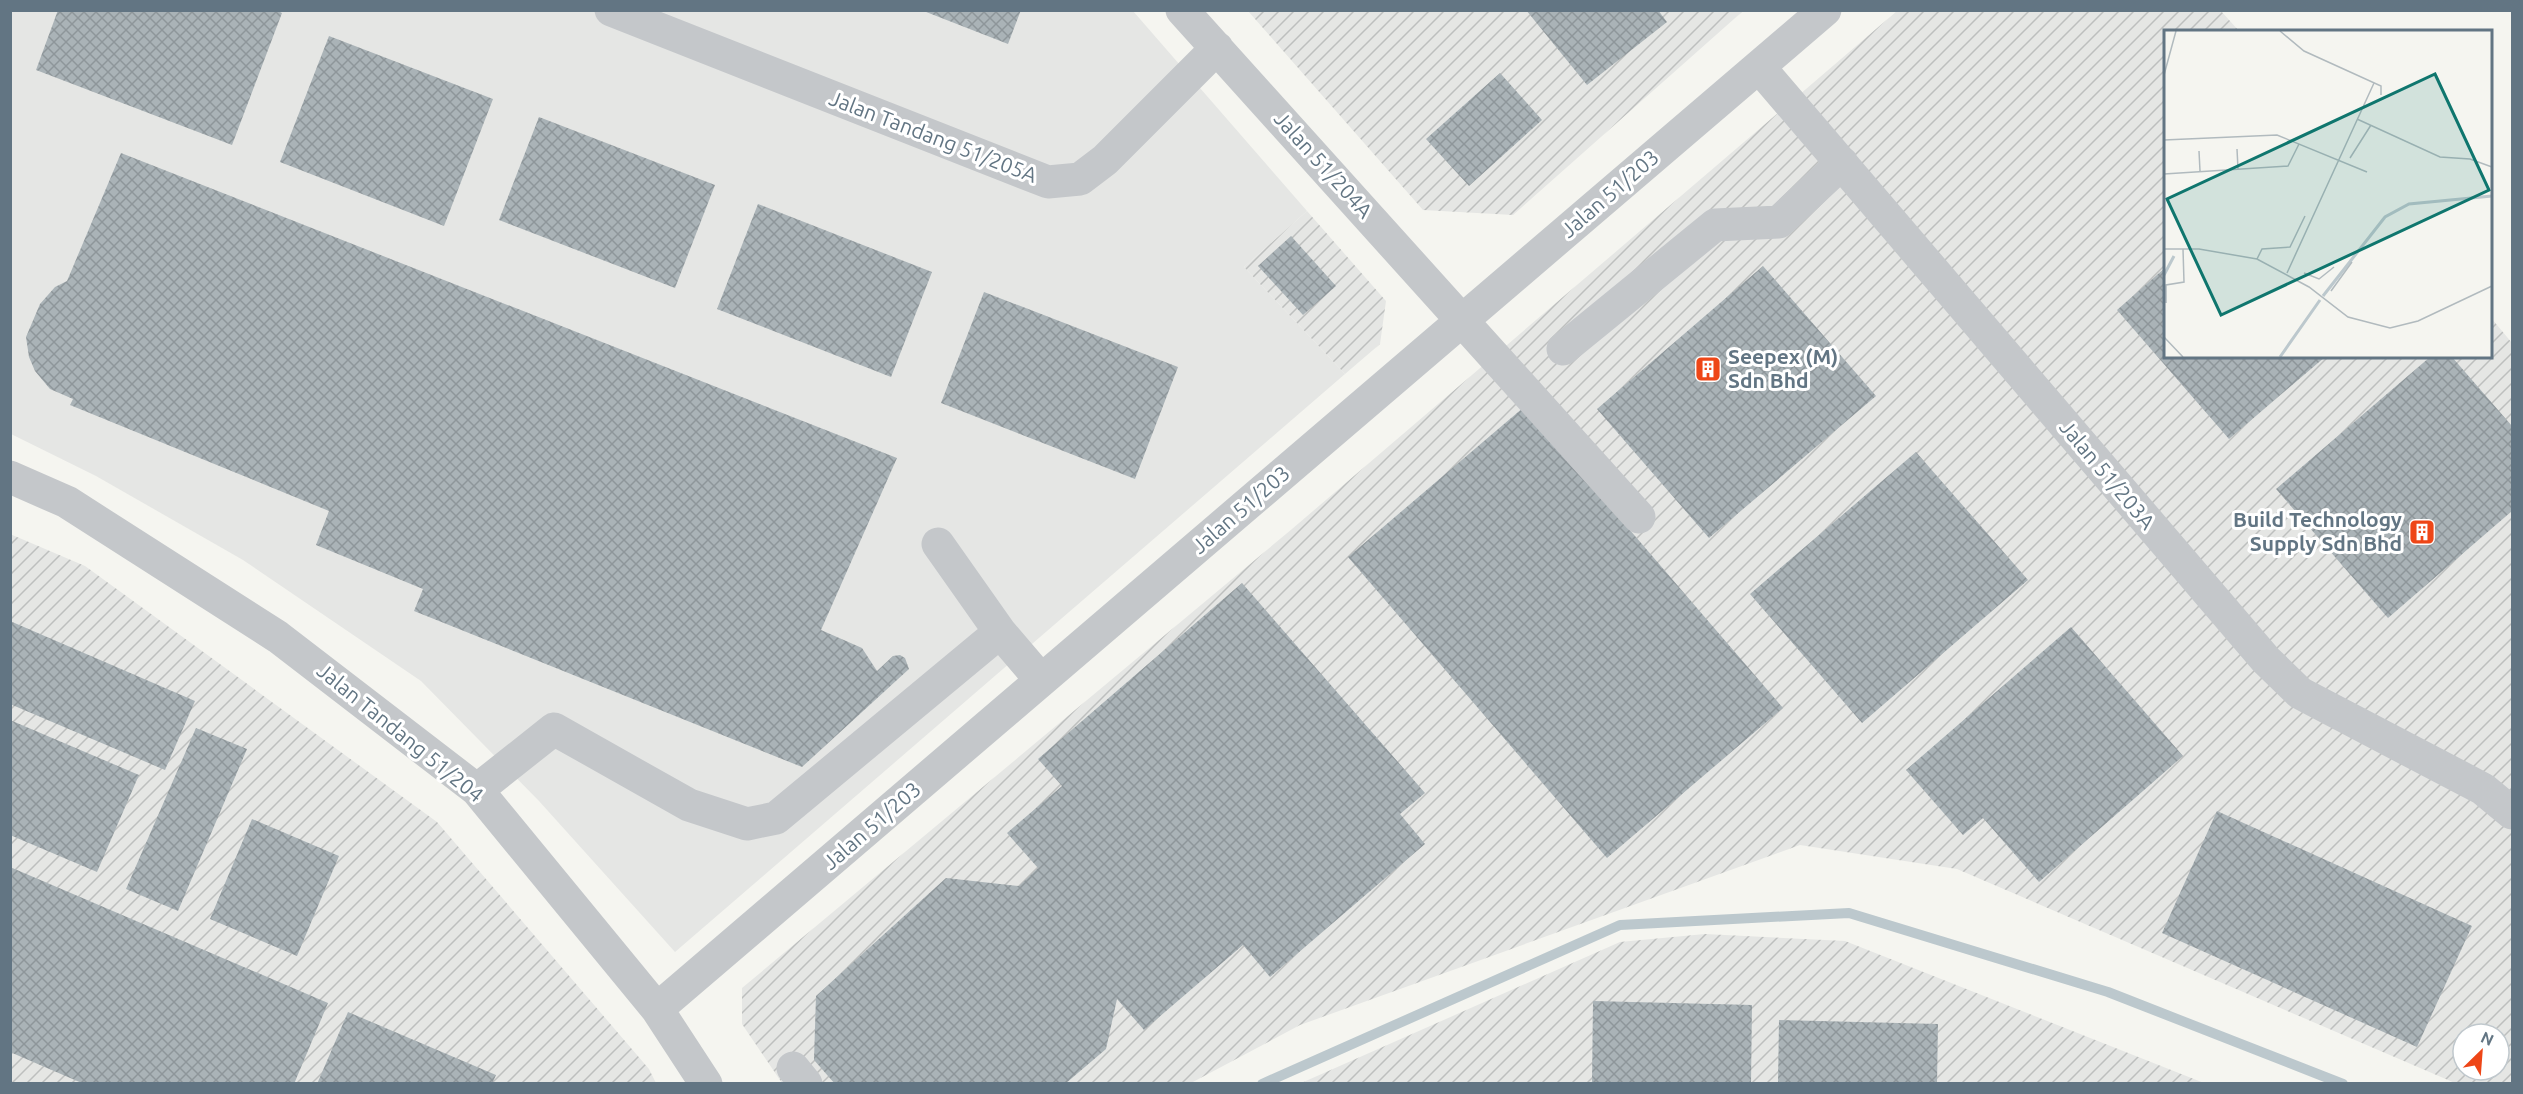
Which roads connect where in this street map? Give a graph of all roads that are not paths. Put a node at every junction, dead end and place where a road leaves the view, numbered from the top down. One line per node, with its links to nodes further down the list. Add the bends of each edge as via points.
1 (611, 10): 4 (street, Jalan Tandang 51/205A)
2 (1182, 10): 5 (street, Jalan 51/204A)
3 (1825, 10): 6 (street, Jalan 51/203)
4 (659, 19): 5 (street, Jalan Tandang 51/205A, via 1048,182 1080,179 1105,160)
5 (1217, 48): 8 (street, Jalan 51/204A)
6 (1759, 67): 7 (street, Jalan 51/203A); 8 (street, Jalan 51/203)
7 (1842, 163): 9 (street, via 1779,222 1715,225); 16 (street, Jalan 51/203A, via 2266,660 2300,693 2483,789)
8 (1463, 320): 11 (street, Jalan 51/204A); 14 (street, Jalan 51/203)
9 (1563, 349)
10 (10, 477): 15 (street, Jalan Tandang 51/204, via 66,502 278,637)
11 (1639, 517)
12 (938, 544): 13 (street)
13 (1000, 632): 14 (street); 15 (street, via 776,818 747,824 689,805 554,729)
14 (1041, 680): 17 (street, Jalan 51/203)
15 (477, 790): 17 (street, Jalan Tandang 51/204)
16 (2512, 813)
17 (657, 1009): 18 (street, Jalan Tandang 51/204)
18 (706, 1083)

